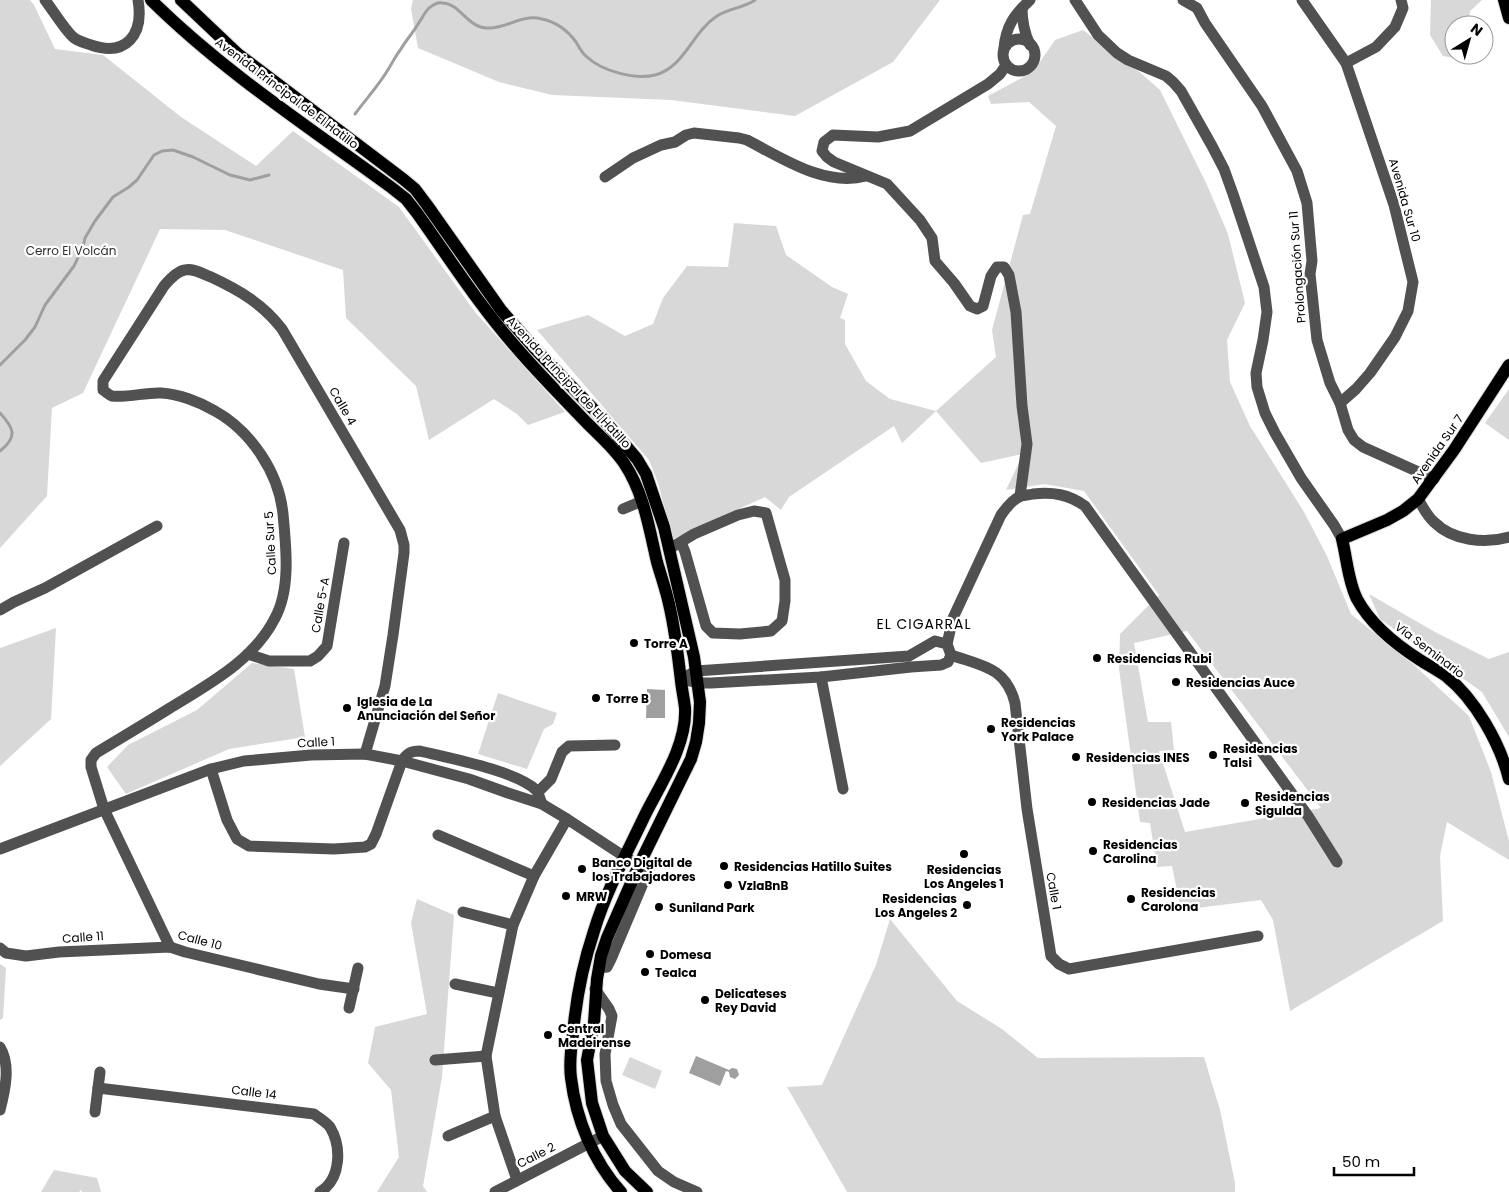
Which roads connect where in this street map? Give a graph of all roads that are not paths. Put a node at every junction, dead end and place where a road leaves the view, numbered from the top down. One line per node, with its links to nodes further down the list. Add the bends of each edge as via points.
1 (45, 0): 2 (street, via 73,37 100,48 117,48 136,32)
2 (138, 0)
3 (151, 0): 24 (main road, Avenida Principal de El Hatillo, via 235,74 406,199 514,345 624,462)
4 (180, 0): 31 (main road, Avenida Principal de El Hatillo, via 238,54 415,189 502,310 637,459 655,498)
5 (1075, 0): 28 (street, via 1098,35 1117,53 1166,76 1181,91 1224,169 1264,287 1267,312 1256,372 1257,388 1275,433)
6 (1184, 0): 20 (street, Prolongación Sur 11, via 1197,8 1262,106 1297,171 1307,203 1317,340 1330,383)
7 (1302, 0): 14 (street, Avenida Sur 10)
8 (1401, 0): 14 (street, via 1403,8 1394,27 1376,47)
9 (1504, 0): 11 (main road)
10 (1026, 4): 12 (street, via 1022,22); 13 (street, via 1013,17)
11 (1509, 18)
12 (1030, 45): 13 (street, via 1016,40); 15 (street, via 1035,54 1029,67 1015,71)
13 (1004, 50): 15 (street)
14 (1346, 63): 20 (street, Avenida Sur 10, via 1394,205 1413,282 1408,311 1395,337 1356,390)
15 (1006, 65): 16 (street, via 988,84 910,131 878,137 833,135 824,142 822,151 827,157)
16 (866, 176): 17 (street, via 838,178 819,174 747,140 694,132 633,158); 22 (street, via 887,184 920,220 932,238 935,261 970,306 977,309 983,306 991,276 997,267 1004,267 1009,275 1016,312 1027,444)
17 (605, 177)
18 (1509, 366): 21 (main road, Avenida Sur 7)
19 (103, 390): 34 (street, Calle Sur 5, via 111,396 162,393 200,404 234,424 264,459 277,486 282,509 286,575 276,617); 41 (street, Calle 4, via 102,380 164,286 184,270 198,271 235,288 264,308 282,329 400,530 404,545 393,653)
20 (1340, 403): 21 (street, Prolongación Sur 11, via 1348,430 1362,447)
21 (1434, 479): 23 (main road, Avenida Sur 7)
22 (1020, 496): 33 (street, via 1001,514 953,618); 53 (street, via 1064,494 1085,506)
23 (1418, 499): 27 (street, via 1434,523 1445,531 1476,541); 28 (main road, Avenida Sur 7, via 1387,520)
24 (642, 501): 25 (street); 39 (main road, Avenida Principal de El Hatillo, via 669,606)
25 (623, 509)
26 (157, 526): 32 (street)
27 (1509, 537)
28 (1342, 539): 44 (main road, Vía Seminario, via 1352,586 1374,623 1396,644 1448,678 1463,694 1497,744)
29 (681, 542): 29 (street, via 706,626 713,633 771,631 782,621 786,580 766,513 754,511 738,516); 31 (street)
30 (344, 543): 34 (street, Calle 5-A, via 327,646 323,651 310,661 269,660)
31 (669, 549): 37 (main road, Avenida Principal de El Hatillo)
32 (0, 610)
33 (947, 644): 35 (street); 36 (street, via 935,640)
34 (248, 654): 48 (street, Calle Sur 5, via 202,689 96,753 91,767)
35 (951, 655): 36 (street, via 948,662 941,665); 58 (street, Calle 1, via 999,673 1012,690 1051,956 1059,964 1069,969)
36 (910, 661): 37 (street); 38 (street)
37 (697, 677): 38 (street); 39 (street); 54 (main road, Avenida Principal de El Hatillo, via 700,724 691,759)
38 (821, 677): 45 (street)
39 (681, 679): 52 (main road, Avenida Principal de El Hatillo, via 685,710 678,749)
40 (615, 744): 46 (street, via 569,746 562,752 552,779)
41 (364, 754): 42 (street, Calle 1); 43 (street, Calle 1, via 244,761)
42 (402, 761): 43 (street, via 371,844 334,849 249,846 237,839); 46 (street, via 407,753 420,751 497,771); 47 (street, Calle 1)
43 (211, 769): 48 (street, Calle 1)
44 (1509, 779)
45 (843, 789)
46 (538, 792): 47 (street)
47 (542, 804): 49 (street, Calle 1)
48 (104, 809): 51 (street, Calle 1); 59 (street, Calle 10)
49 (567, 819): 52 (street, Calle 1); 55 (street)
50 (438, 835): 55 (street)
51 (0, 849)
52 (625, 857): 54 (street, Calle 1); 77 (main road, Avenida Principal de El Hatillo, via 593,932 574,1021 571,1078 576,1107)
53 (1338, 862)
54 (644, 867): 64 (main road, Avenida Principal de El Hatillo, via 607,938)
55 (534, 876): 57 (street)
56 (462, 912): 57 (street)
57 (514, 924): 65 (street)
58 (1258, 936)
59 (170, 946): 60 (street, Calle 11, via 26,956 6,953); 63 (street, Calle 10, via 319,984)
60 (0, 948)
61 (358, 968): 63 (street)
62 (455, 984): 65 (street)
63 (354, 989): 66 (street)
64 (596, 989): 76 (main road, Avenida Principal de El Hatillo, via 587,1060 592,1103); 83 (street, via 612,1016 605,1054 606,1081 621,1124 658,1171)
65 (498, 993): 68 (street)
66 (349, 1008)
67 (1, 1051): 72 (street, via 6,1080)
68 (486, 1056): 69 (street); 74 (street)
69 (435, 1060)
70 (100, 1072): 71 (street)
71 (98, 1088): 73 (street); 79 (street, Calle 14, via 314,1114 329,1126 338,1150 336,1171 327,1188)
72 (0, 1110)
73 (95, 1112)
74 (495, 1116): 75 (street); 78 (street)
75 (448, 1136)
76 (603, 1136): 77 (street, Calle 2); 82 (main road, Avenida Principal de El Hatillo, via 625,1171)
77 (589, 1144): 78 (street, Calle 2); 81 (main road, Avenida Principal de El Hatillo)
78 (517, 1180): 80 (street, Calle 2)
79 (320, 1192)
80 (495, 1192)
81 (621, 1192)
82 (647, 1192)
83 (697, 1192)

